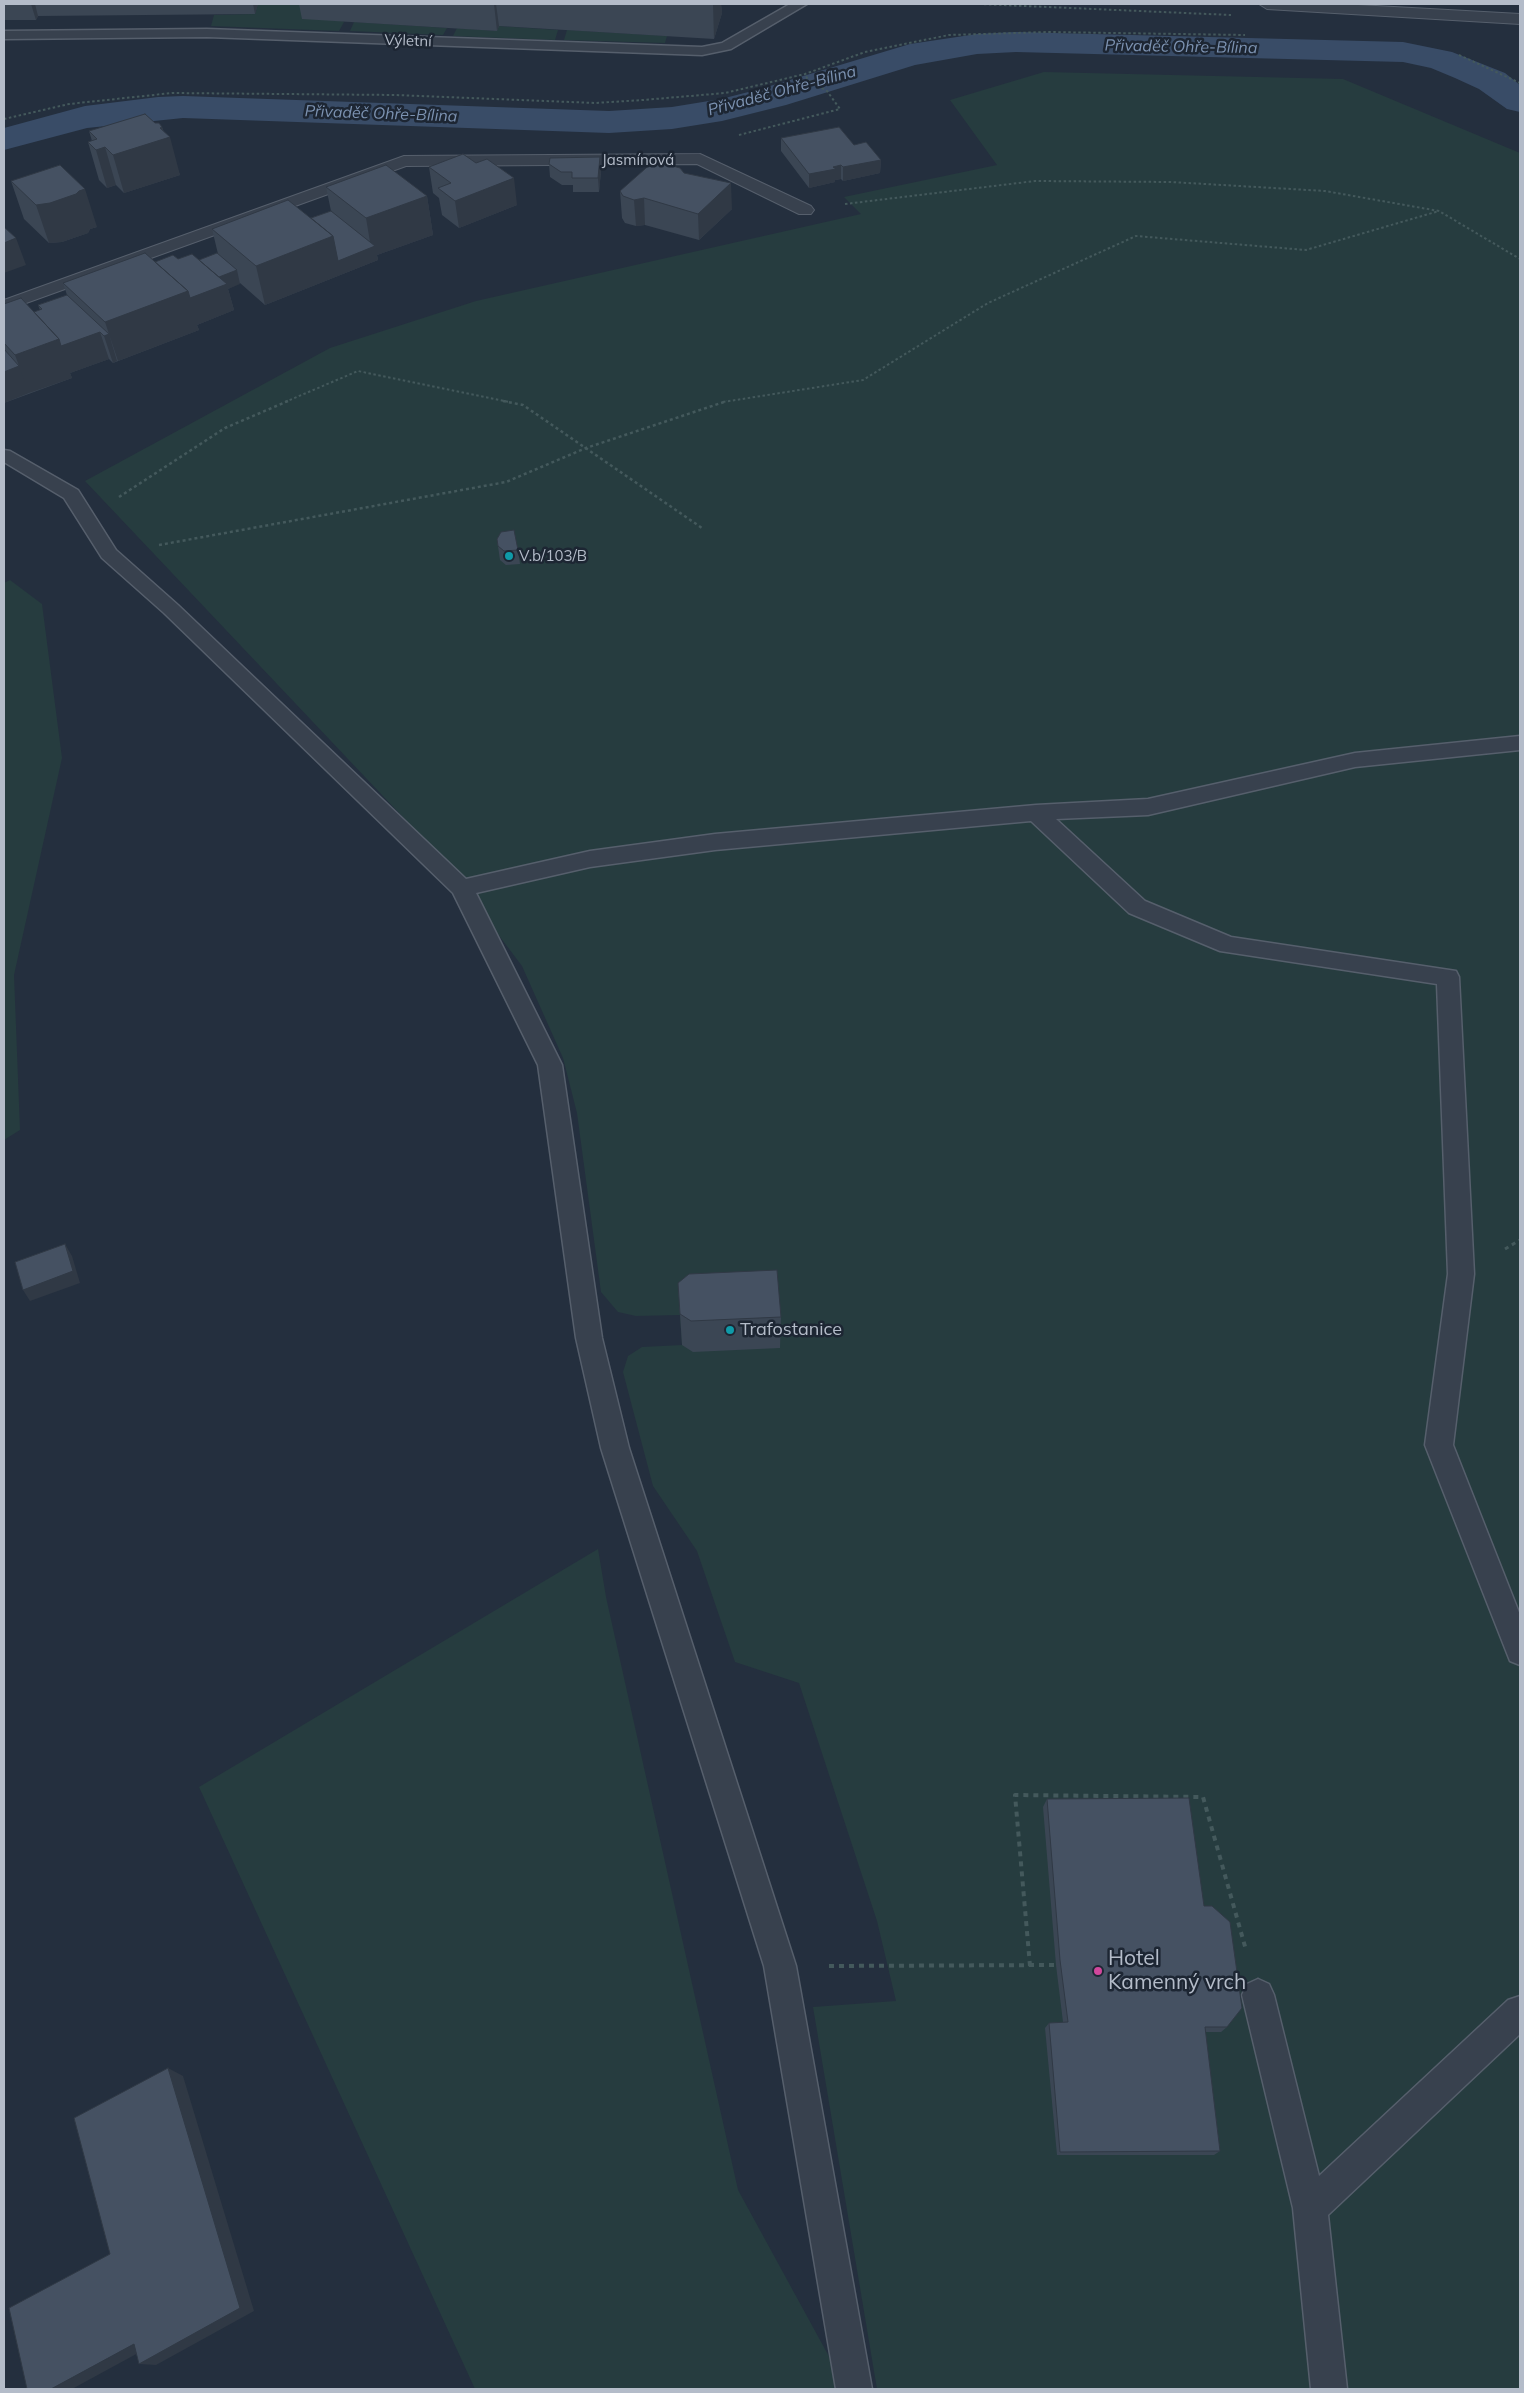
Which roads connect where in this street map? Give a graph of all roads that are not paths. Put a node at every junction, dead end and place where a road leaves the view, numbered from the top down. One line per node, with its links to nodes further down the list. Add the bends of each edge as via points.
1 (800, 4): 4 (lane, Výletní, via 726,46 702,50 207,33)
2 (1267, 4): 3 (street)
3 (1520, 19)
4 (4, 36)
5 (805, 210): 6 (street, Jasmínová, via 700,159 404,161)
6 (4, 306)
7 (4, 455): 10 (lane, via 72,494 109,554 179,616)
8 (1520, 743): 9 (lane, via 1355,760 1148,808)
9 (1036, 812): 10 (lane, via 706,843 590,859); 11 (lane, via 1137,907 1228,946 1448,977 1461,1274 1439,1445)
10 (462, 888): 15 (lane, via 550,1064 589,1338 615,1448 780,1966)
11 (1520, 1651)
12 (1258, 1994): 14 (lane)
13 (1520, 2012): 14 (lane)
14 (1310, 2208): 16 (lane)
15 (854, 2389)
16 (1329, 2389)

